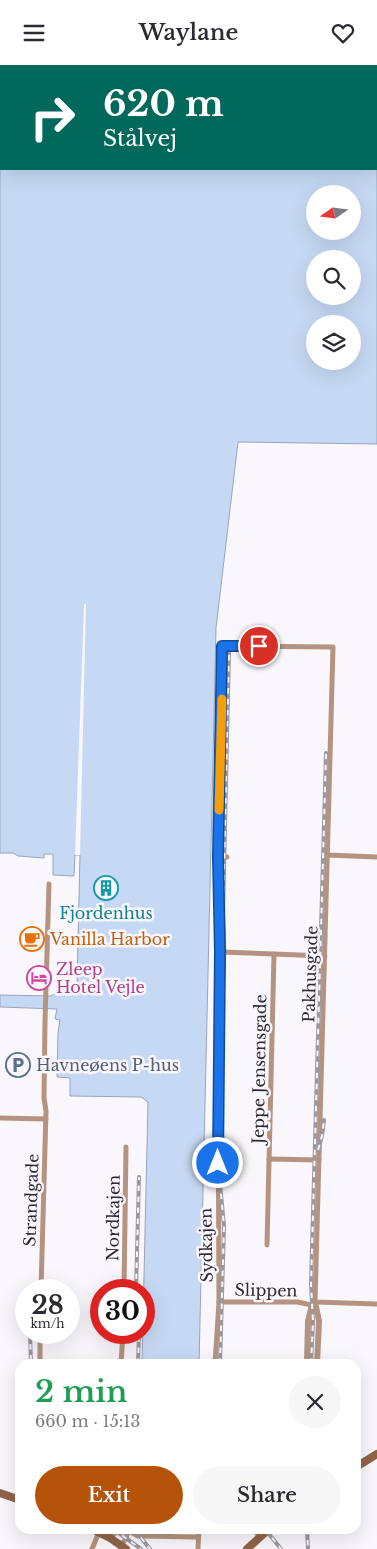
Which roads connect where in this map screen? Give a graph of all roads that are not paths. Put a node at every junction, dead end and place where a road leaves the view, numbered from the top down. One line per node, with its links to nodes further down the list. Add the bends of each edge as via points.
1 (333, 647): 2 (street, Pakhusgade); 3 (street, Sydkajen, via 222,646)
2 (327, 855): 5 (street); 9 (street, Pakhusgade)
3 (218, 857): 4 (street); 7 (street, Sydkajen)
4 (227, 857)
5 (377, 857)
6 (49, 884): 11 (street, Strandgade)
7 (220, 952): 8 (street); 18 (street, Sydkajen)
8 (274, 954): 9 (street); 13 (street, Jeppe Jensensgade)
9 (324, 956): 14 (street, Pakhusgade)
10 (0, 1118): 11 (street)
11 (46, 1119): 16 (street, Strandgade)
12 (126, 1147): 17 (street, Nordkajen)
13 (269, 1159): 14 (street); 15 (street, Jeppe Jensensgade)
14 (319, 1160): 19 (street, Pakhusgade)
15 (267, 1245)
16 (41, 1279)
17 (124, 1279)
18 (219, 1302): 19 (street, Slippen); 25 (street, Sydkajen)
19 (314, 1304): 20 (street, Slippen); 26 (street, Pakhusgade, via 308,1321); 27 (street, Pakhusgade, via 318,1321)
20 (377, 1304)
21 (40, 1344): 23 (street)
22 (122, 1344): 24 (street)
23 (40, 1359)
24 (121, 1359)
25 (215, 1359)
26 (307, 1359)
27 (317, 1359)
28 (377, 1454): 29 (main road)
29 (361, 1464)
30 (0, 1493): 31 (main road)
31 (15, 1499)
32 (95, 1534): 44 (street)
33 (104, 1534): 40 (main road)
34 (113, 1534): 40 (street)
35 (128, 1534): 43 (street)
36 (135, 1534): 41 (street)
37 (198, 1534): 41 (street)
38 (257, 1534): 42 (street)
39 (263, 1534): 42 (main road)
40 (110, 1537): 43 (main road)
41 (198, 1537): 45 (street)
42 (260, 1537): 46 (main road)
43 (124, 1547)
44 (92, 1549)
45 (198, 1549)
46 (247, 1549)

